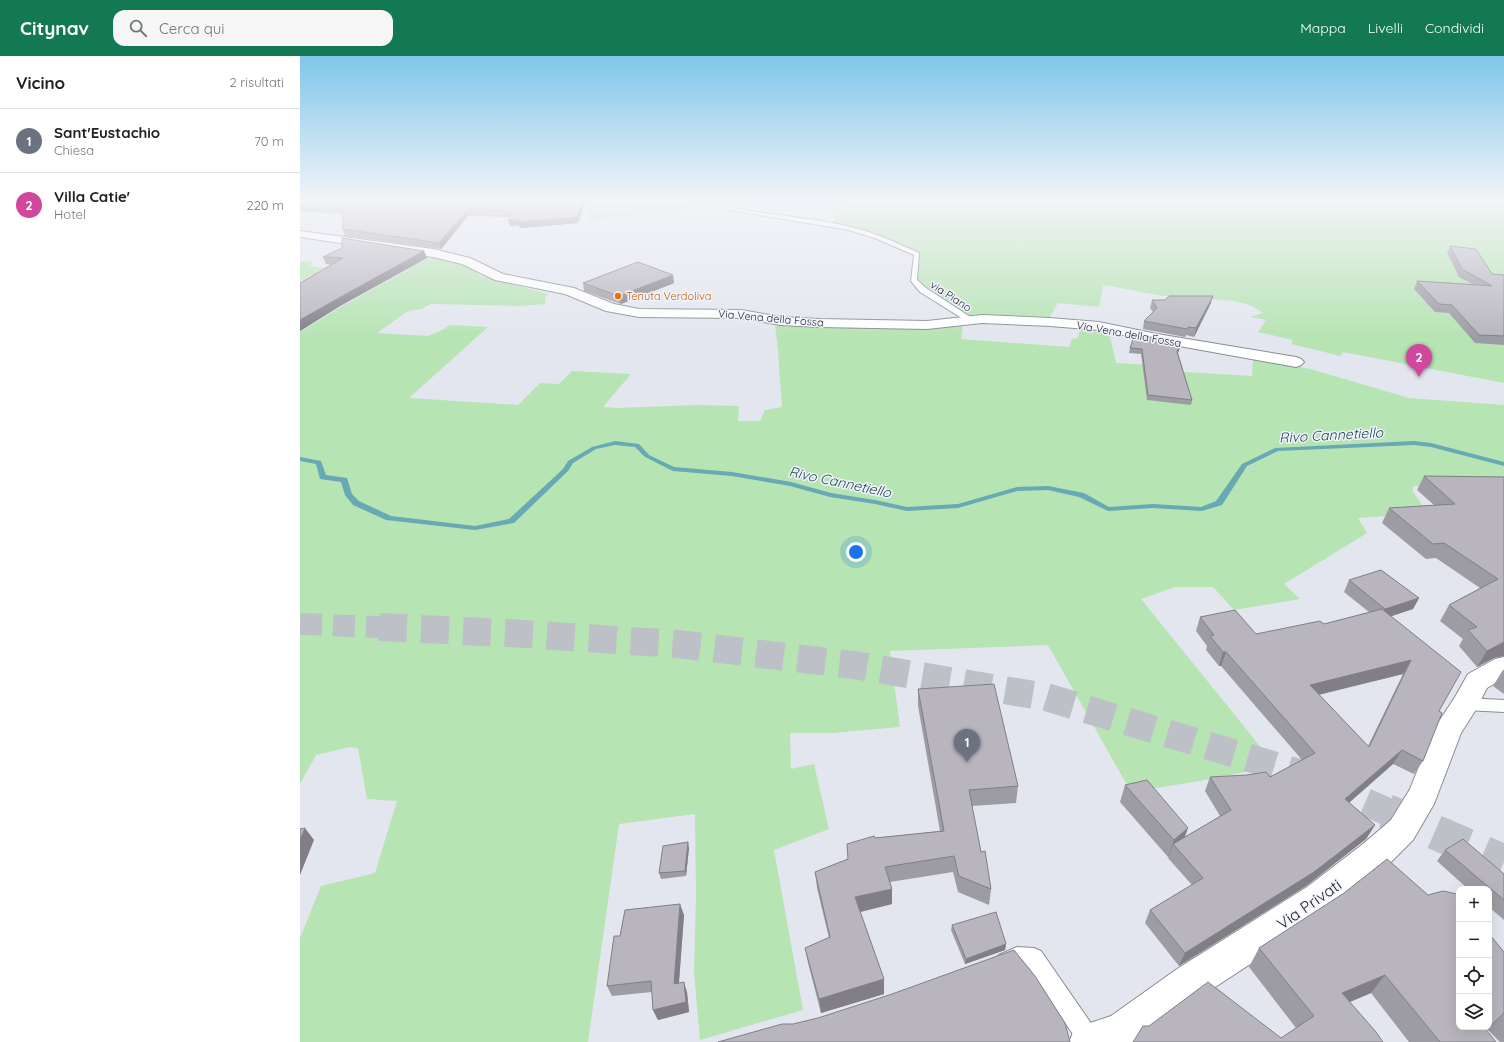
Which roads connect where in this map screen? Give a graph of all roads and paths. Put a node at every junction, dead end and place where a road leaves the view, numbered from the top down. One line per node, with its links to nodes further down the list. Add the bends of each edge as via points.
1 (384, 246): 3 (street, Via Vena della Fossa, via 433,253 466,262 499,277 569,291 611,308 639,313 741,314 781,321 819,323 927,324)
2 (899, 246): 3 (lane, via Piano, via 917,254 913,280 923,290)
3 (971, 320): 4 (street, Via Vena della Fossa, via 1022,320 1099,326)
4 (1296, 362)
5 (1504, 666): 6 (street, Via Privati, via 1476,681)
6 (1465, 704): 7 (lane); 9 (street, Via Privati, via 1448,729 1423,795 1402,830 1320,899 1190,982 1121,1032)
7 (1504, 706)
8 (988, 968): 9 (lane, via 1017,957 1034,958)
9 (1089, 1042)

